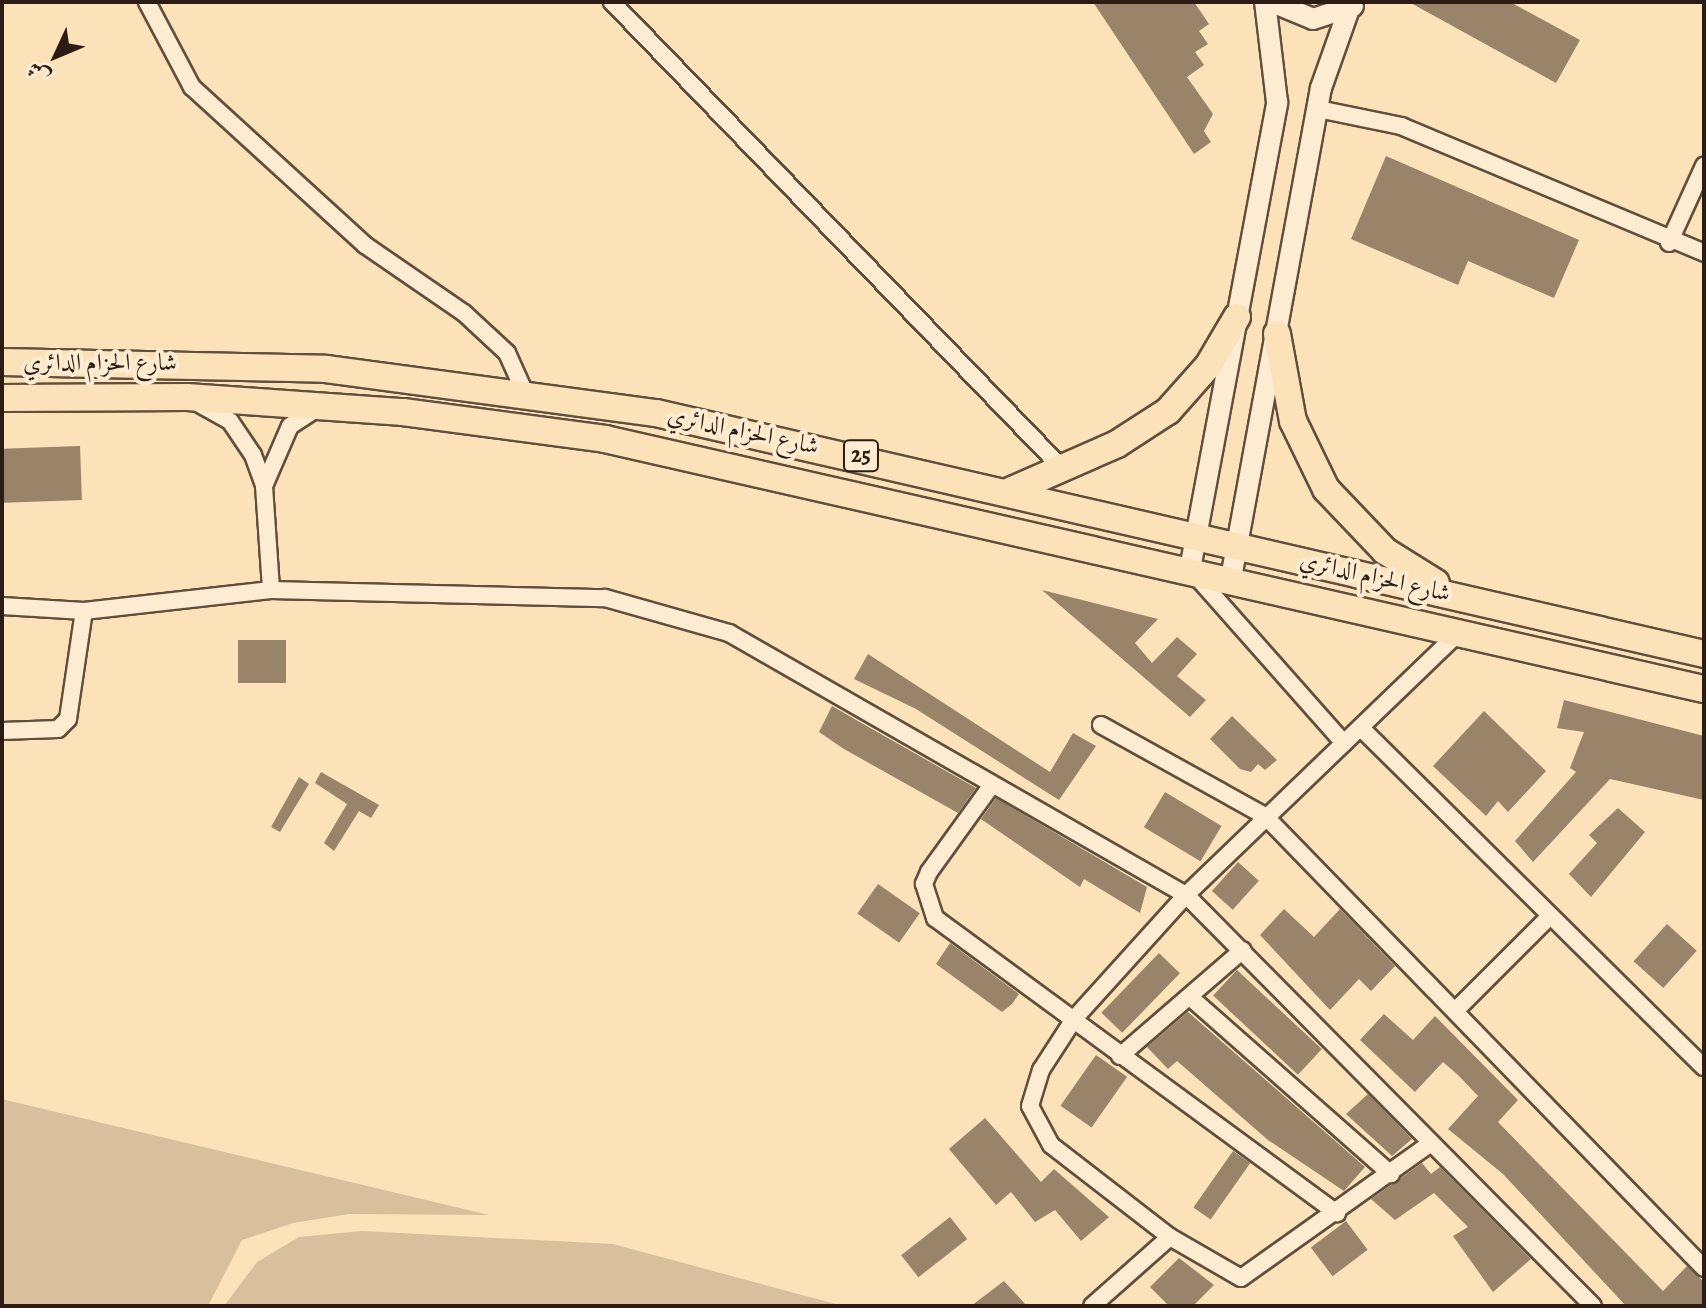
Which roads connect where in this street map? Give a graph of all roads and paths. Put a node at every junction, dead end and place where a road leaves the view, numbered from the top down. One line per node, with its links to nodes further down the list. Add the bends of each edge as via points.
1 (147, 2): 13 (street, via 192,87 365,245 464,313 507,353)
2 (612, 2): 17 (street)
3 (1265, 2): 10 (street, via 1277,102)
4 (1272, 2): 5 (street, via 1313,19)
5 (1353, 6): 6 (street)
6 (1318, 109): 8 (street, via 1401,126); 11 (street)
7 (1704, 166): 8 (street)
8 (1669, 243): 9 (street)
9 (1704, 253)
10 (1237, 317): 17 (main road, via 1208,366 1168,411 1117,444); 20 (street)
11 (1277, 334): 21 (street); 25 (main road, via 1293,421 1326,489 1385,551)
12 (2, 362): 13 (main road, شارع الحزام الدائري / 25, via 326,369)
13 (525, 393): 19 (main road, شارع الحزام الدائري / 25, via 760,432)
14 (187, 397): 15 (main road, شارع الحزام الدائري / 25); 16 (main road, شارع الحزام الدائري / 25); 18 (street, via 230,421)
15 (2, 398)
16 (321, 406): 18 (street, via 290,426); 22 (main road, شارع الحزام الدائري / 25, via 605,439)
17 (1060, 466): 19 (main road)
18 (264, 486): 24 (street)
19 (1010, 491): 20 (main road, شارع الحزام الدائري / 25)
20 (1196, 535): 21 (main road, شارع الحزام الدائري / 25); 22 (street)
21 (1238, 545): 23 (street); 25 (main road, شارع الحزام الدائري / 25)
22 (1190, 569): 23 (main road, شارع الحزام الدائري / 25); 34 (street)
23 (1231, 578): 28 (main road, شارع الحزام الدائري / 25)
24 (271, 590): 27 (street); 35 (street, via 605,598 685,616 769,652)
25 (1468, 599): 29 (main road, شارع الحزام الدائري / 25)
26 (2, 606): 27 (street)
27 (84, 611): 33 (street, via 68,719 58,729)
28 (1460, 631): 30 (main road, شارع الحزام الدائري / 25); 32 (street)
29 (1704, 654)
30 (1704, 689)
31 (1101, 725): 36 (street)
32 (1361, 728): 34 (street); 38 (street)
33 (2, 731)
34 (1344, 743): 36 (street)
35 (991, 786): 37 (street); 42 (street, via 929,872 926,899 943,926)
36 (1265, 816): 37 (street); 41 (street)
37 (1186, 895): 39 (street); 42 (street)
38 (1549, 917): 41 (street); 44 (street)
39 (1243, 950): 40 (street); 45 (street)
40 (1190, 997): 43 (street); 46 (street)
41 (1457, 1009): 49 (street)
42 (1074, 1019): 43 (street); 48 (street, via 1041,1070 1030,1106 1036,1126)
43 (1120, 1056): 47 (street)
44 (1704, 1067)
45 (1431, 1143): 46 (street); 51 (street)
46 (1391, 1174): 47 (street)
47 (1337, 1213): 48 (street, via 1241,1278)
48 (1170, 1237): 50 (street)
49 (1704, 1268)
50 (1092, 1306)
51 (1593, 1306)

